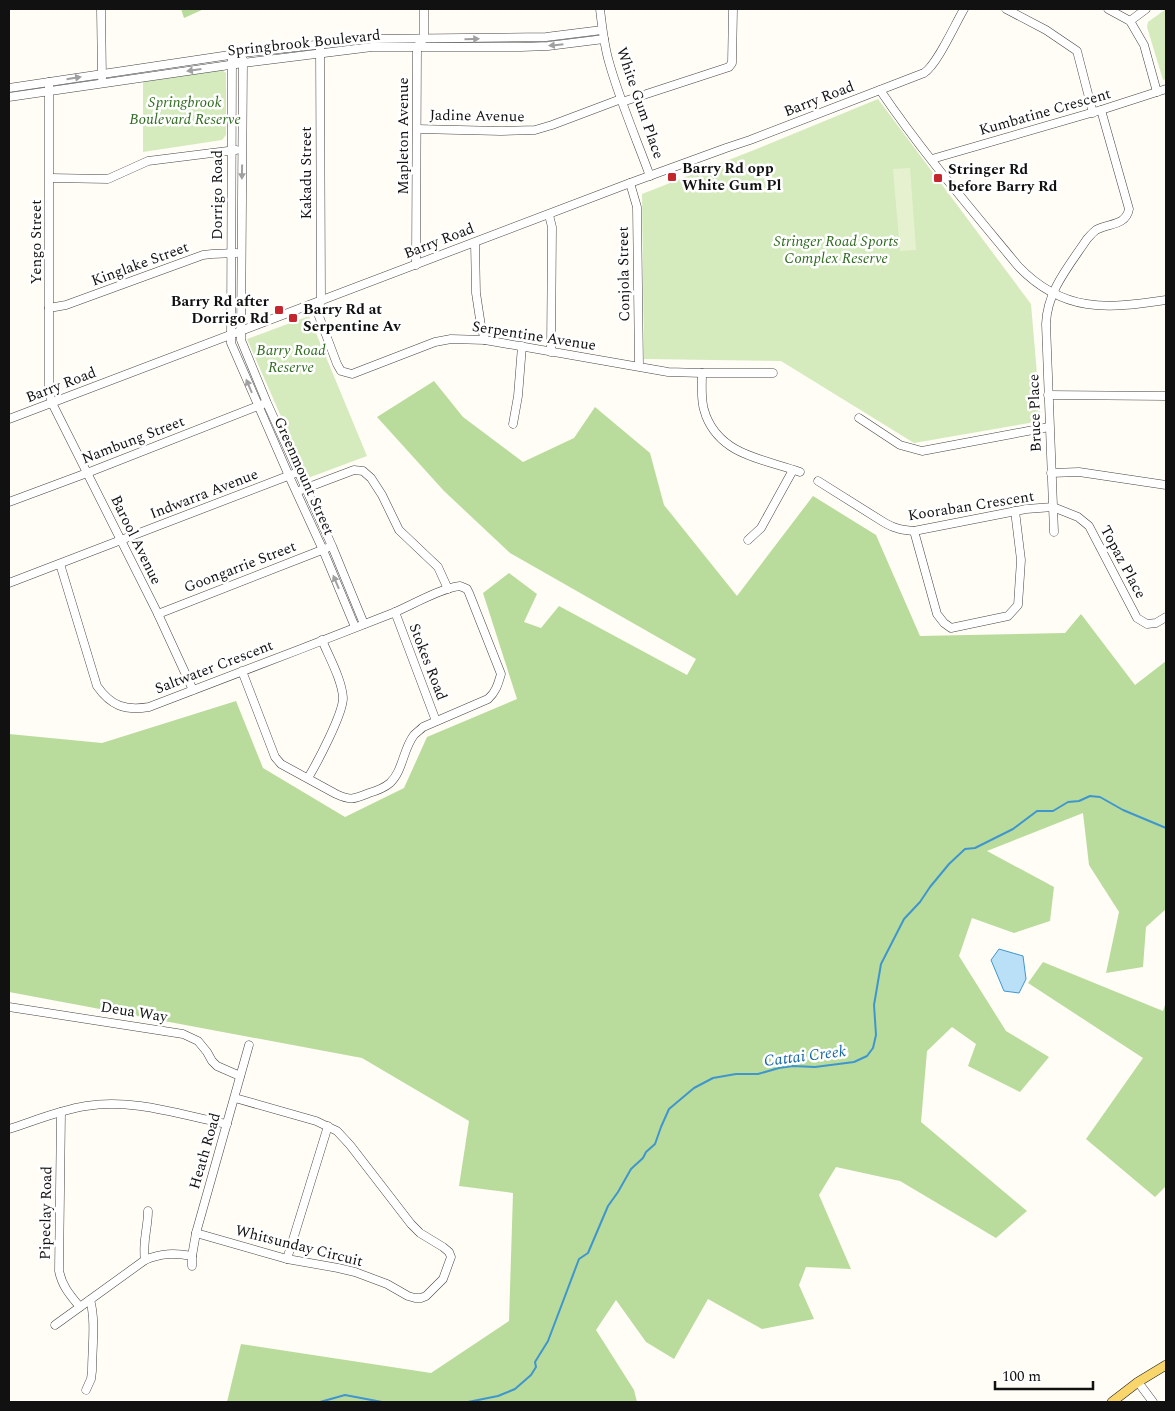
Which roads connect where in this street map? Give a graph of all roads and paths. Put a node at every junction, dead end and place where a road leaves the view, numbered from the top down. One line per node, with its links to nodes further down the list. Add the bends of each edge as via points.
1 (101, 9): 20 (street)
2 (424, 9): 11 (street)
3 (600, 9): 10 (street, White Gum Place)
4 (733, 9): 27 (street, Jadine Avenue, via 733,59 729,66)
5 (964, 9): 24 (street, Barry Road, via 927,71)
6 (1006, 9): 28 (street, via 1077,51)
7 (1108, 9): 9 (street)
8 (1146, 9): 9 (street)
9 (1130, 21): 25 (street, via 1144,45)
10 (602, 30): 11 (street, Springbrook Boulevard, one-way to 10, via 546,37); 12 (street, White Gum Place)
11 (424, 38): 13 (street, Springbrook Boulevard); 14 (street)
12 (604, 39): 14 (street, Springbrook Boulevard, one-way to 14, via 530,47); 27 (street, White Gum Place)
13 (320, 44): 15 (street, Springbrook Boulevard); 16 (street, Kakadu Street)
14 (417, 47): 16 (street, Springbrook Boulevard, via 372,47); 29 (street, Mapleton Avenue)
15 (243, 54): 17 (street, Springbrook Boulevard); 18 (street, Dorrigo Road)
16 (320, 54): 18 (street, Springbrook Boulevard); 43 (street, Kakadu Street)
17 (232, 55): 19 (street, Dorrigo Road); 20 (street, Springbrook Boulevard)
18 (243, 63): 19 (street, Springbrook Boulevard); 31 (street, Dorrigo Road)
19 (232, 65): 20 (street, Springbrook Boulevard, one-way to 20); 30 (street, Dorrigo Road)
20 (102, 78): 21 (street, Springbrook Boulevard)
21 (49, 86): 22 (street, Springbrook Boulevard); 26 (street, Springbrook Boulevard); 34 (street, Yengo Street)
22 (9, 88)
23 (1166, 89): 25 (street, Kumbatine Crescent)
24 (880, 90): 32 (street); 33 (street, Barry Road)
25 (1157, 92): 28 (street, Kumbatine Crescent)
26 (9, 96)
27 (621, 100): 29 (street, Jadine Avenue, via 535,130); 33 (street, White Gum Place)
28 (1097, 112): 32 (street, Kumbatine Crescent); 41 (street, Bruce Place, via 1128,204 1128,213 1121,221 1092,232)
29 (418, 129): 40 (street, Mapleton Avenue)
30 (231, 150): 31 (street); 34 (street, via 148,161 108,179); 38 (street, Dorrigo Road)
31 (242, 150): 39 (street, Dorrigo Road, one-way to 39)
32 (932, 159): 41 (street, via 1018,266)
33 (650, 176): 35 (street, Barry Road)
34 (50, 178): 44 (street, Yengo Street)
35 (630, 183): 36 (street, Barry Road); 50 (street, Conjola Street, via 637,207)
36 (549, 215): 37 (street, Barry Road); 49 (street, via 552,227)
37 (475, 243): 40 (street, Barry Road); 47 (street, via 476,293)
38 (231, 253): 39 (street, Kinglake Street); 44 (street, Kinglake Street, via 203,255 66,305); 46 (street, Dorrigo Road)
39 (241, 253): 45 (street, Dorrigo Road)
40 (416, 265): 43 (street, Barry Road)
41 (1052, 294): 42 (street, via 1105,306); 53 (street, Bruce Place, via 1046,324)
42 (1166, 300)
43 (320, 301): 45 (street, Barry Road); 47 (street, Serpentine Avenue, via 317,311 337,364 342,371 352,374 435,342)
44 (49, 308): 55 (street, Yengo Street, via 49,390)
45 (240, 332): 46 (street, Barry Road); 56 (street, Greenmount Street)
46 (232, 335): 55 (street, Barry Road); 57 (street, Greenmount Street, one-way to 46, via 231,343)
47 (485, 340): 48 (street, Serpentine Avenue)
48 (522, 346): 49 (street, Serpentine Avenue); 60 (street)
49 (552, 352): 50 (street, Serpentine Avenue)
50 (638, 366): 51 (street, Serpentine Avenue, via 668,372)
51 (702, 373): 52 (street, Serpentine Avenue); 75 (street, via 703,406 716,434 742,453 796,471 761,528)
52 (773, 373)
53 (1048, 394): 54 (street); 61 (street, Bruce Place)
54 (1166, 396)
55 (52, 403): 59 (street, Barry Road); 63 (street, Barool Avenue)
56 (267, 403): 57 (street, Nambung Street); 62 (street, Greenmount Street)
57 (258, 406): 63 (street, Nambung Street); 65 (street, Greenmount Street)
58 (859, 418): 61 (street, via 900,445 922,451)
59 (9, 420)
60 (512, 424)
61 (1049, 427): 64 (street, Bruce Place)
62 (298, 472): 65 (street, Indwarra Avenue); 68 (street, Greenmount Street)
63 (87, 473): 70 (street, Nambung Street); 76 (street, Barool Avenue)
64 (1051, 473): 67 (street, via 1079,472); 71 (street, Bruce Place)
65 (289, 476): 69 (street, Greenmount Street); 76 (street, Indwarra Avenue)
66 (818, 481): 73 (street, Kooraban Crescent, via 893,527)
67 (1166, 485)
68 (305, 488): 69 (street); 77 (street, Greenmount Street); 81 (street, via 354,470 363,471 382,495 400,530 438,567)
69 (297, 492): 78 (street, Greenmount Street)
70 (9, 502)
71 (1053, 507): 72 (street, Kooraban Crescent); 74 (street, Bruce Place); 84 (street, Topaz Place, via 1078,517 1089,526 1137,618 1147,624)
72 (1015, 511): 73 (street, Kooraban Crescent); 73 (street, via 1021,560 1018,605 1008,616 951,628 937,614)
73 (914, 531)
74 (1054, 532)
75 (748, 540)
76 (120, 541): 79 (street, Indwarra Avenue); 83 (street, Barool Avenue)
77 (332, 546): 78 (street, Goongarrie Street); 85 (street, Greenmount Street)
78 (323, 550): 83 (street, Goongarrie Street); 86 (street, Greenmount Street, one-way to 78)
79 (60, 564): 80 (street, Indwarra Avenue); 89 (street, Saltwater Crescent, via 97,686 106,698 123,707 136,709)
80 (9, 584)
81 (448, 589): 82 (street, Saltwater Crescent); 90 (street, Saltwater Crescent, via 463,587 469,593 501,674 494,694 488,699)
82 (395, 612): 85 (street, Saltwater Crescent); 90 (street, Stokes Road)
83 (158, 614): 89 (street, Barool Avenue)
84 (1166, 617)
85 (364, 624): 86 (street, Saltwater Crescent)
86 (355, 627): 87 (street, Saltwater Crescent)
87 (322, 640): 88 (street, Saltwater Crescent); 91 (street, via 343,700 340,714)
88 (242, 671): 89 (street, Saltwater Crescent); 91 (street, via 275,757 281,764)
89 (193, 690)
90 (436, 722): 91 (street, via 415,734 397,775 383,788 354,799 344,798)
91 (308, 778)
92 (9, 1007): 94 (street, Deua Way, via 183,1034 198,1041 217,1066)
93 (249, 1045): 94 (street, Heath Road)
94 (240, 1076): 95 (street, Heath Road)
95 (235, 1098): 97 (street, Heath Road); 98 (street, Whitsunday Circuit)
96 (61, 1112): 97 (street, via 86,1106 130,1104); 99 (street); 107 (street, Pipeclay Road, via 59,1270 66,1290)
97 (227, 1124): 101 (street, Heath Road)
98 (328, 1126): 103 (street); 103 (street, Whitsunday Circuit, via 350,1145 411,1224 449,1252 450,1263 443,1279 426,1296 415,1298 355,1272)
99 (9, 1129)
100 (148, 1211): 104 (street)
101 (196, 1233): 102 (street, Heath Road); 103 (street, Whitsunday Circuit)
102 (192, 1256): 104 (street, via 170,1253); 105 (street, Heath Road)
103 (287, 1259)
104 (145, 1260): 106 (street)
105 (192, 1266)
106 (90, 1300): 107 (street); 111 (street, via 93,1317 92,1370)
107 (80, 1307): 108 (street)
108 (55, 1325)
109 (1166, 1365): 110 (main road)
110 (1138, 1382): 112 (main road); 113 (street)
111 (86, 1390)
112 (1112, 1402)
113 (1153, 1402)

